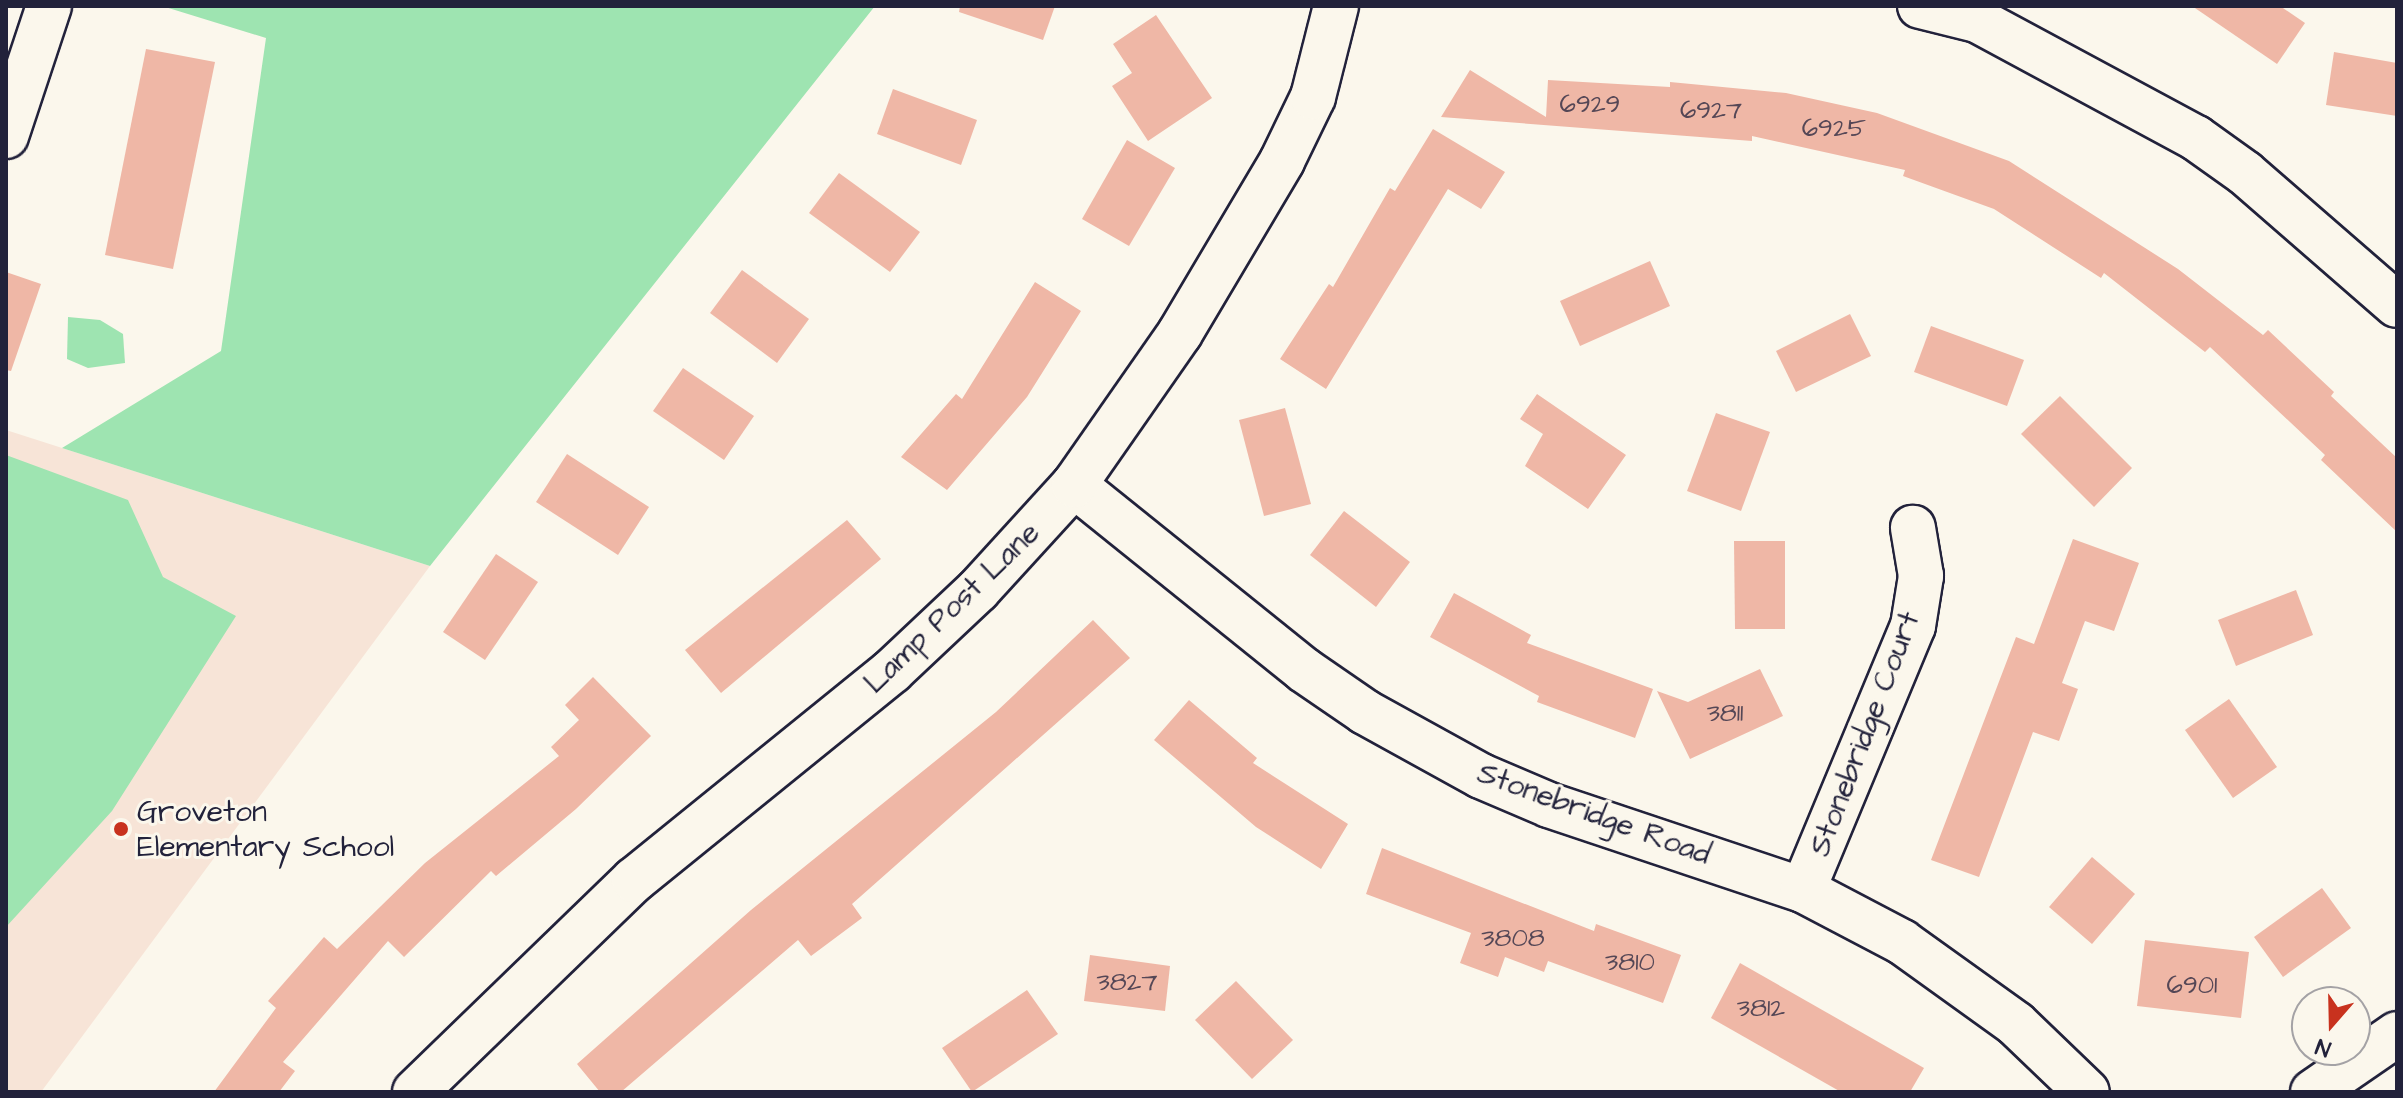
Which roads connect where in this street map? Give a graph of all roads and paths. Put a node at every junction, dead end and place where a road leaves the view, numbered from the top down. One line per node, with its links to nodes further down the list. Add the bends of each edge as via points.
1 (49, 6): 5 (street)
2 (1336, 6): 7 (street, Lamp Post Lane, via 1313,97 1282,161 1180,333)
3 (1920, 6): 4 (street)
4 (1979, 13): 6 (street, via 2196,138)
5 (6, 136)
6 (2394, 295)
7 (1074, 485): 9 (street, Stonebridge Road, via 1304,670 1428,749 1549,805); 11 (street, Lamp Post Lane, via 978,590 892,671 634,880)
8 (1913, 528): 9 (street, Stonebridge Court, via 1921,576 1913,626)
9 (1803, 890): 12 (street, Stonebridge Road, via 1936,962 2016,1024)
10 (2397, 1034): 13 (street)
11 (415, 1092)
12 (2087, 1092)
13 (2313, 1092)

